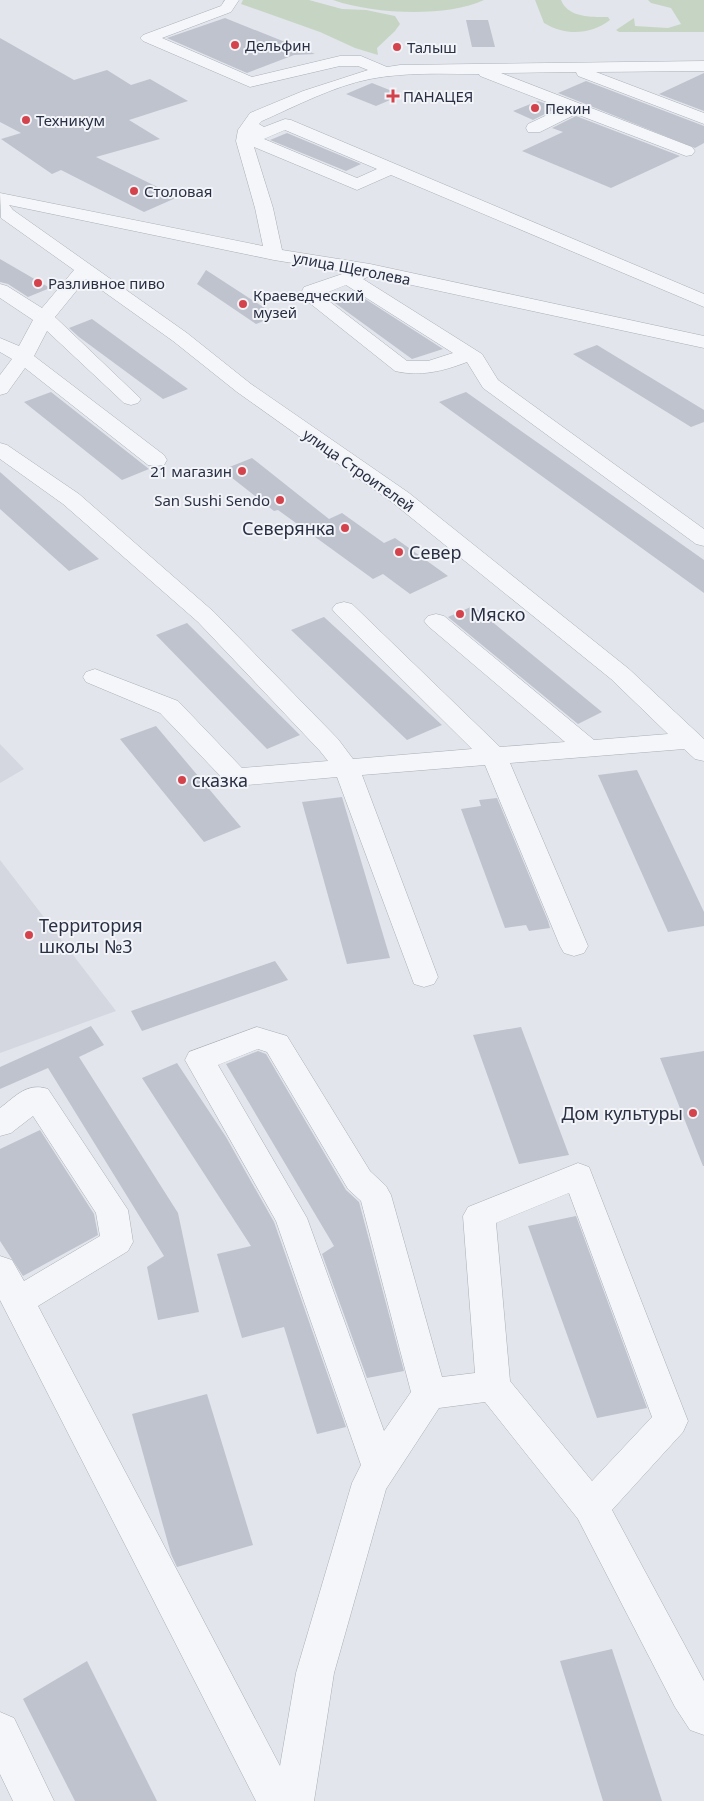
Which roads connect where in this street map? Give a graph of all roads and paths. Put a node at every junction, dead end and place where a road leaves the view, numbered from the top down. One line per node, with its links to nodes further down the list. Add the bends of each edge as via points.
1 (232, 0): 5 (street, via 226,9 148,38 250,82 340,60 361,61)
2 (704, 66): 3 (street)
3 (569, 67): 4 (street); 7 (street)
4 (473, 68): 5 (street); 6 (street)
5 (385, 72): 9 (street, via 309,94 256,117)
6 (576, 108): 8 (street); 10 (street)
7 (704, 119)
8 (534, 128)
9 (257, 129): 11 (street, via 286,124); 11 (street, via 250,139 357,185); 14 (street, via 246,130 244,141)
10 (686, 151)
11 (390, 169): 19 (street)
12 (0, 198): 14 (street, улица Щеголева)
13 (0, 206): 15 (street, улица Строителей)
14 (274, 254): 16 (street, улица Щеголева)
15 (85, 269): 20 (street); 33 (street, улица Строителей, via 244,388 401,498 620,674)
16 (370, 270): 17 (street); 21 (street, улица Щеголева)
17 (348, 278): 23 (street); 23 (street, via 311,291 312,297 402,368 438,366)
18 (0, 290): 20 (street)
19 (704, 301)
20 (44, 318): 24 (street); 26 (street)
21 (704, 342)
22 (0, 344): 24 (street)
23 (468, 354): 29 (street, via 475,358 490,384)
24 (23, 357): 25 (street); 28 (street)
25 (0, 389)
26 (131, 399)
27 (0, 450): 36 (street, via 71,499 206,617 329,745)
28 (156, 460)
29 (704, 539)
30 (344, 609): 35 (street)
31 (436, 621): 34 (street)
32 (95, 677): 36 (street, via 169,707 236,777)
33 (697, 746): 34 (street)
34 (588, 748): 35 (street)
35 (494, 756): 36 (street); 37 (street)
36 (346, 768): 38 (street)
37 (574, 946)
38 (424, 977)
39 (0, 1124): 41 (street, via 37,1097 112,1210 116,1242)
40 (0, 1270): 41 (street)
41 (18, 1301): 49 (street)
42 (493, 1386): 43 (street); 45 (street); 45 (street, via 479,1216 578,1176 671,1421)
43 (429, 1394): 44 (street); 44 (street, via 375,1195 359,1180 277,1044 257,1038 200,1060 291,1218)
44 (380, 1468): 50 (street, via 370,1483 315,1673)
45 (591, 1507): 46 (street, via 688,1693)
46 (704, 1716)
47 (0, 1732): 48 (street)
48 (34, 1801)
49 (277, 1801)
50 (294, 1801)

